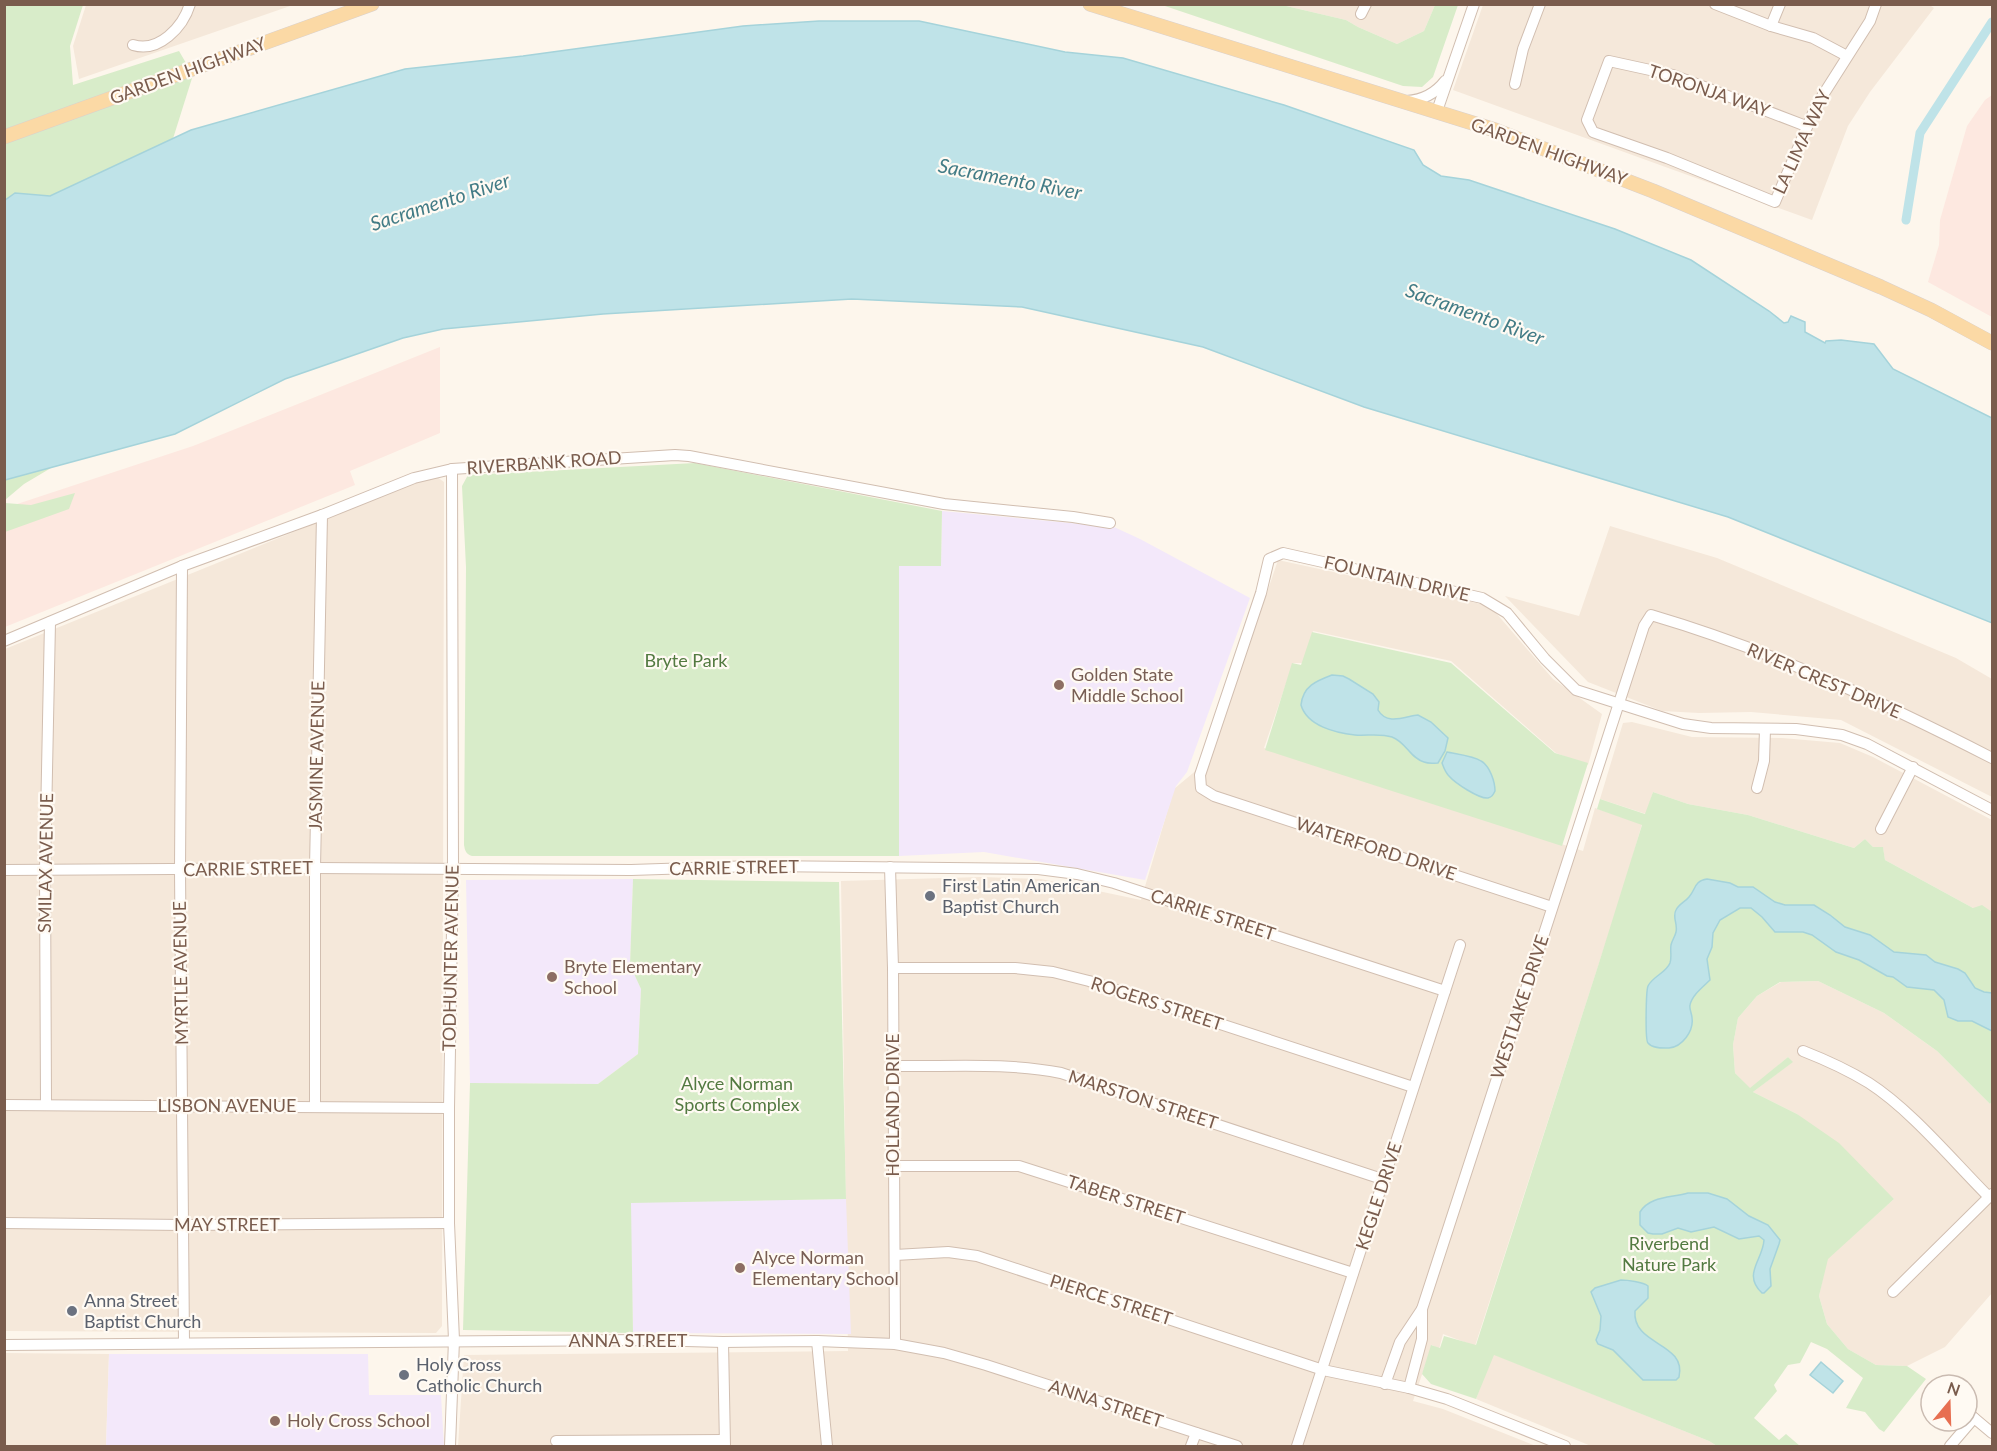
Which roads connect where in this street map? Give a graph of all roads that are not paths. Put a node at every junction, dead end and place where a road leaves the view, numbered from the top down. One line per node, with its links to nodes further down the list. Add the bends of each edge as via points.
1 (190, 4): 10 (street, via 180,25 166,38 141,48)
2 (372, 4): 18 (main road, GARDEN HIGHWAY)
3 (1090, 4): 14 (main road, GARDEN HIGHWAY)
4 (1474, 4): 12 (street)
5 (1540, 4): 13 (street)
6 (1715, 4): 9 (street)
7 (1780, 4): 9 (street)
8 (1876, 4): 11 (street, LA LIMA WAY, via 1870,21)
9 (1771, 26): 11 (street, via 1813,38)
10 (134, 45)
11 (1847, 56): 16 (street, LA LIMA WAY)
12 (1449, 76): 14 (street, via 1435,92); 15 (street)
13 (1515, 84)
14 (1404, 102): 15 (main road, GARDEN HIGHWAY)
15 (1437, 111): 19 (main road, GARDEN HIGHWAY, via 1663,195 1881,287)
16 (1806, 126): 17 (street, TORONJA WAY, via 1674,75 1609,61 1587,120); 17 (street, LA LIMA WAY, via 1774,202)
17 (1589, 128)
18 (4, 137)
19 (1992, 343)
20 (452, 469): 21 (street, RIVERBANK ROAD, via 414,478); 22 (street, RIVERBANK ROAD, via 689,456 944,504); 40 (street, TODHUNTER AVENUE)
21 (322, 515): 23 (street, RIVERBANK ROAD); 36 (street, JASMINE AVENUE)
22 (1110, 523)
23 (182, 566): 25 (street, RIVERBANK ROAD); 39 (street, MYRTLE AVENUE)
24 (1651, 615): 27 (street, WESTLAKE DRIVE); 29 (street, RIVER CREST DRIVE, via 1810,672)
25 (50, 622): 26 (street, RIVERBANK ROAD); 38 (street, SMILAX AVENUE)
26 (4, 641)
27 (1618, 705): 28 (street, FOUNTAIN DRIVE, via 1683,724); 31 (street, FOUNTAIN DRIVE, via 1576,690 1507,613 1482,598 1282,553 1269,559 1200,775); 41 (street, WESTLAKE DRIVE)
28 (1765, 729): 30 (street, FOUNTAIN DRIVE, via 1842,735); 32 (street, via 1764,761)
29 (1992, 758)
30 (1913, 768): 33 (street, FOUNTAIN DRIVE); 34 (street)
31 (1201, 788): 41 (street, WATERFORD DRIVE, via 1214,796)
32 (1757, 788)
33 (1992, 810)
34 (1881, 829)
35 (890, 867): 40 (street, CARRIE STREET); 43 (street, HOLLAND DRIVE); 44 (street, CARRIE STREET, via 1011,868 1086,876)
36 (315, 868): 39 (street, CARRIE STREET); 40 (street, CARRIE STREET); 50 (street, JASMINE AVENUE)
37 (4, 870): 38 (street, CARRIE STREET)
38 (45, 870): 39 (street, CARRIE STREET); 48 (street, SMILAX AVENUE)
39 (180, 870): 51 (street, MYRTLE AVENUE)
40 (453, 870): 52 (street, TODHUNTER AVENUE)
41 (1552, 907): 62 (street, WESTLAKE DRIVE)
42 (1460, 945): 44 (street, KEGLE DRIVE)
43 (893, 968): 46 (street, HOLLAND DRIVE); 47 (street, ROGERS STREET, via 1015,968 1053,972)
44 (1445, 991): 47 (street, KEGLE DRIVE)
45 (1803, 1051): 55 (street, via 1870,1084)
46 (893, 1066): 53 (street, HOLLAND DRIVE); 54 (street, MARSTON STREET, via 1025,1068 1061,1073)
47 (1413, 1087): 54 (street, KEGLE DRIVE)
48 (46, 1104): 49 (street, LISBON AVENUE); 51 (street, LISBON AVENUE)
49 (4, 1105)
50 (315, 1106): 51 (street, LISBON AVENUE); 52 (street, LISBON AVENUE)
51 (183, 1107): 58 (street, MYRTLE AVENUE)
52 (448, 1108): 57 (street, TODHUNTER AVENUE)
53 (893, 1166): 59 (street, HOLLAND DRIVE); 60 (street, TABER STREET, via 1019,1166)
54 (1385, 1179): 60 (street, KEGLE DRIVE)
55 (1991, 1195): 61 (street)
56 (4, 1223): 58 (street, MAY STREET)
57 (449, 1223): 58 (street, MAY STREET); 63 (street, TODHUNTER AVENUE)
58 (183, 1225): 67 (street, MYRTLE AVENUE)
59 (895, 1255): 68 (street, HOLLAND DRIVE); 71 (street, PIERCE STREET, via 948,1252 977,1256)
60 (1353, 1273): 71 (street, KEGLE DRIVE)
61 (1893, 1292)
62 (1422, 1309): 66 (street, WESTLAKE DRIVE); 70 (street, WESTLAKE DRIVE)
63 (454, 1340): 65 (street, ANNA STREET); 67 (street, ANNA STREET); 80 (street, TODHUNTER AVENUE)
64 (818, 1341): 65 (street, ANNA STREET); 68 (street, ANNA STREET); 81 (street)
65 (723, 1342): 79 (street)
66 (1400, 1342): 70 (street); 72 (street, WESTLAKE DRIVE)
67 (184, 1343): 69 (street, ANNA STREET)
68 (895, 1344): 75 (street, ANNA STREET, via 986,1365)
69 (4, 1345)
70 (1419, 1347): 73 (street, WESTLAKE DRIVE)
71 (1323, 1370): 72 (street, PIERCE STREET); 84 (street, KEGLE DRIVE)
72 (1385, 1384): 73 (street, PIERCE STREET)
73 (1409, 1388): 85 (street, PIERCE STREET)
74 (1979, 1422): 77 (street)
75 (1196, 1433): 82 (street); 83 (street, ANNA STREET)
76 (1959, 1433): 86 (street)
77 (1992, 1433)
78 (556, 1441): 79 (street)
79 (724, 1443)
80 (450, 1446)
81 (827, 1446)
82 (1191, 1446)
83 (1237, 1446)
84 (1297, 1446)
85 (1565, 1446)
86 (1950, 1446)

